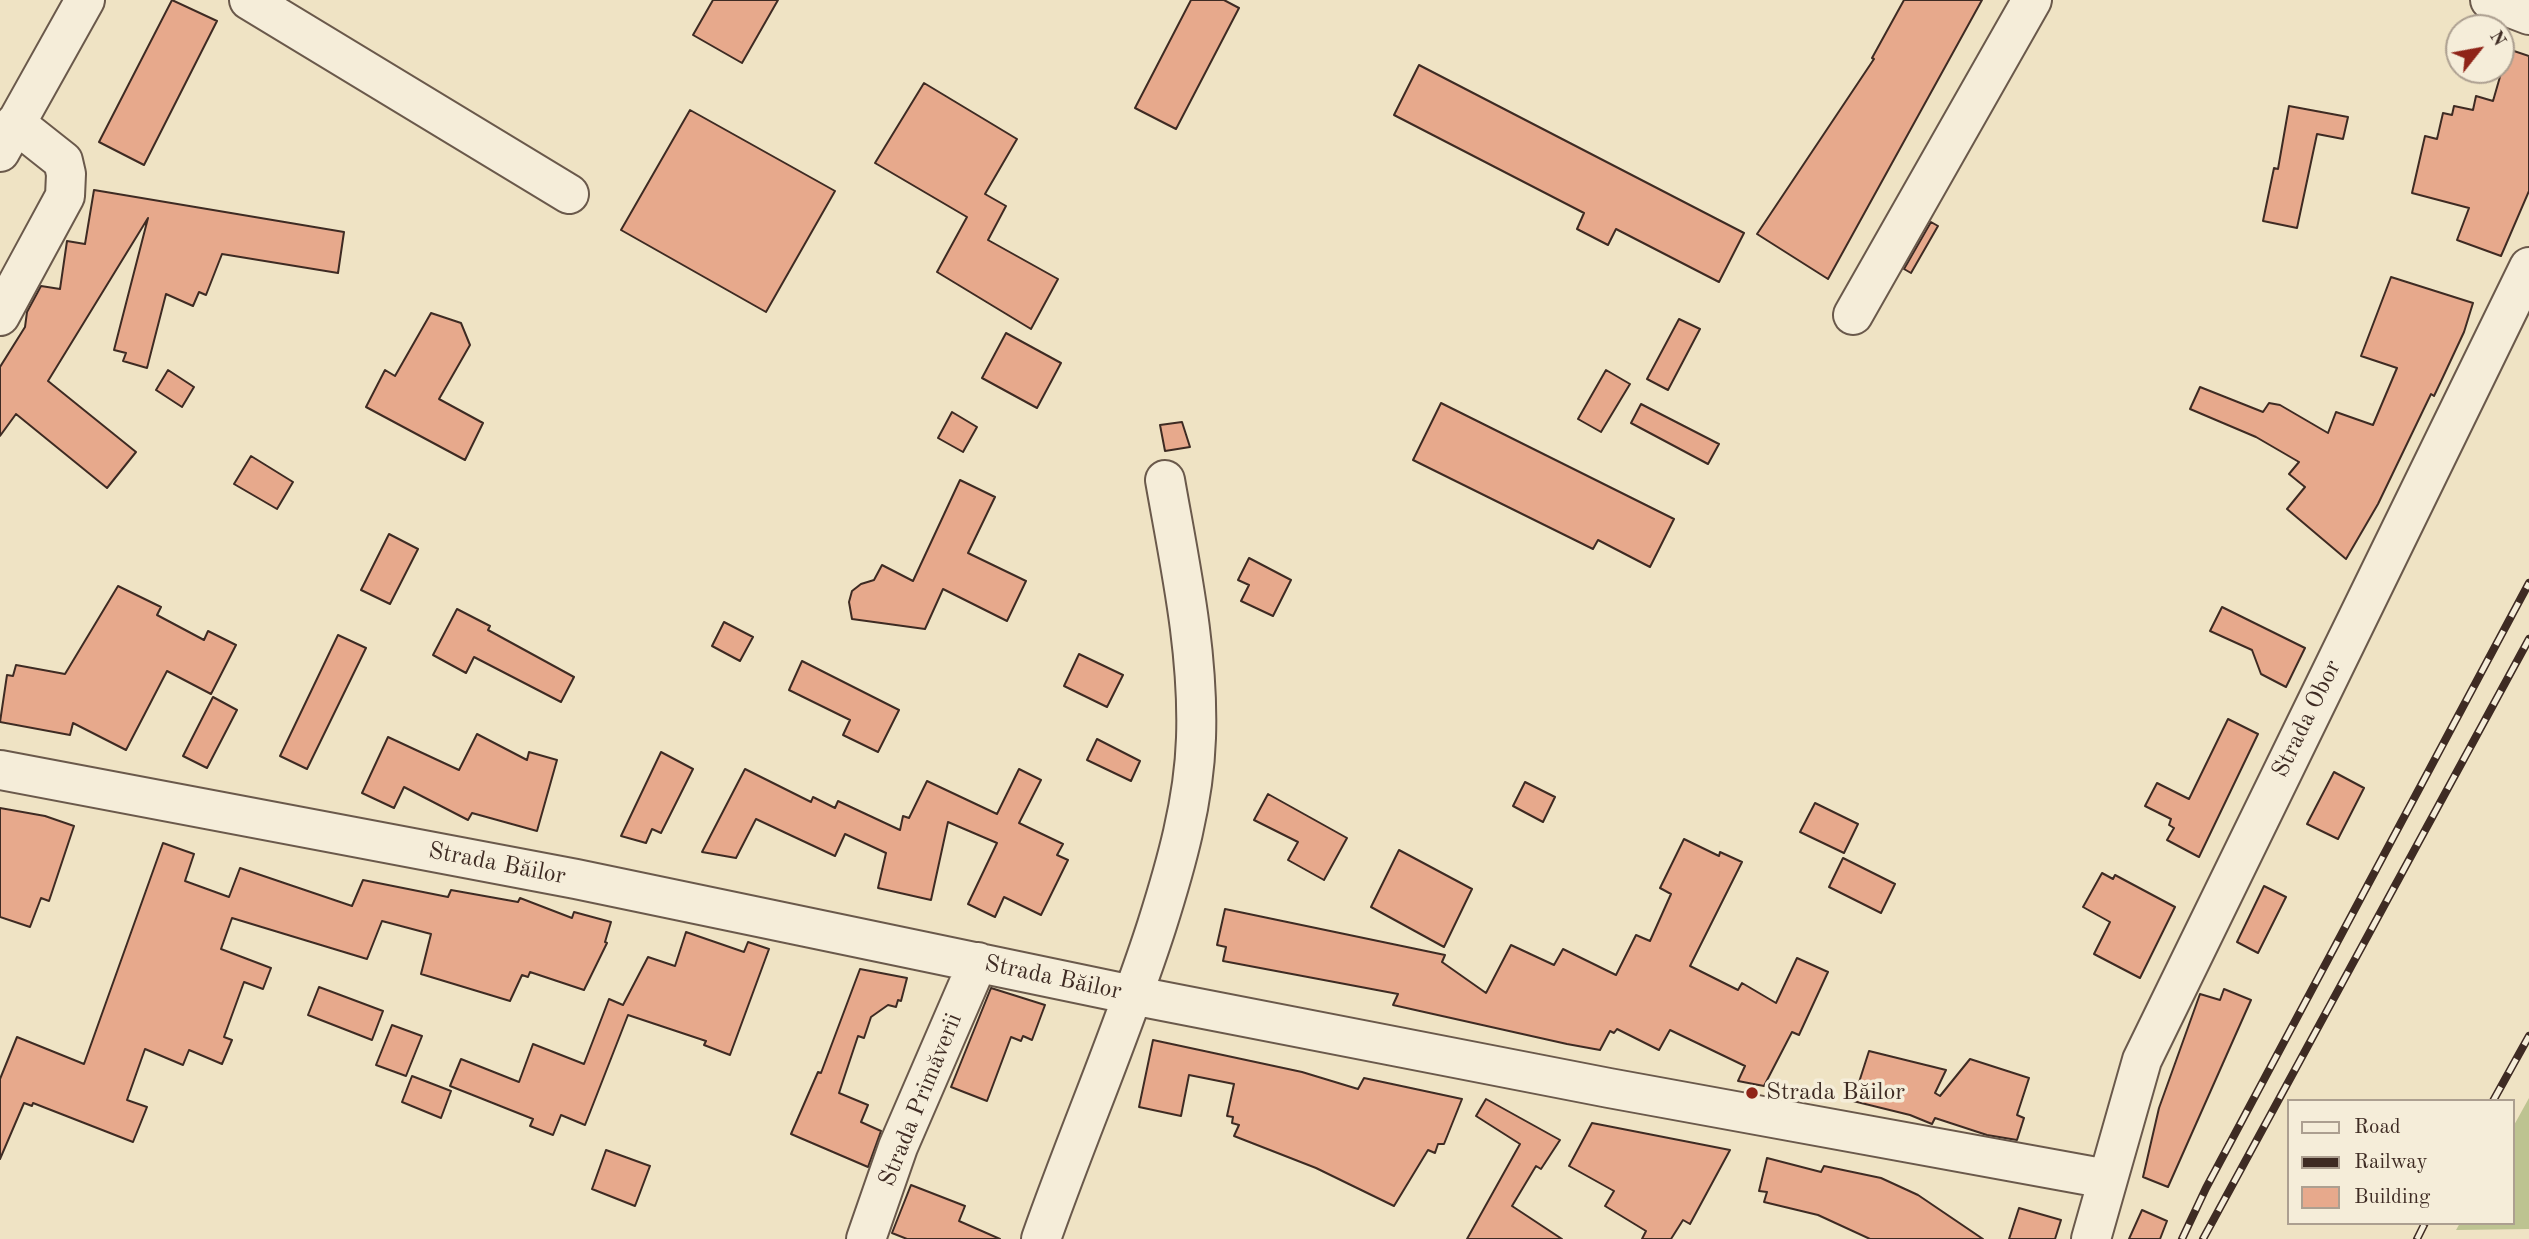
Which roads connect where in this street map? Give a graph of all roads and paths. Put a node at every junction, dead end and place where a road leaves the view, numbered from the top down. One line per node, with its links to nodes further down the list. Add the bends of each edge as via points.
1 (85, 0): 6 (street)
2 (249, 0): 7 (street)
3 (2032, 0): 10 (street)
4 (2490, 0): 5 (street)
5 (2529, 15)
6 (8, 138): 9 (street, via 63,161 66,174 65,197)
7 (569, 194)
8 (2529, 267): 15 (street, Strada Obor, via 2166,1005 2142,1060)
9 (1, 309)
10 (1853, 316)
11 (1165, 480): 14 (street, via 1186,600 1196,738 1192,788 1171,883)
12 (0, 770): 13 (street, Strada Băilor, via 576,879)
13 (978, 962): 14 (street, Strada Băilor); 16 (street, Strada Primăverii, via 898,1147)
14 (1135, 996): 15 (street, Strada Băilor); 17 (street)
15 (2107, 1179): 18 (street, Strada Obor)
16 (866, 1239)
17 (1041, 1239)
18 (2091, 1239)

